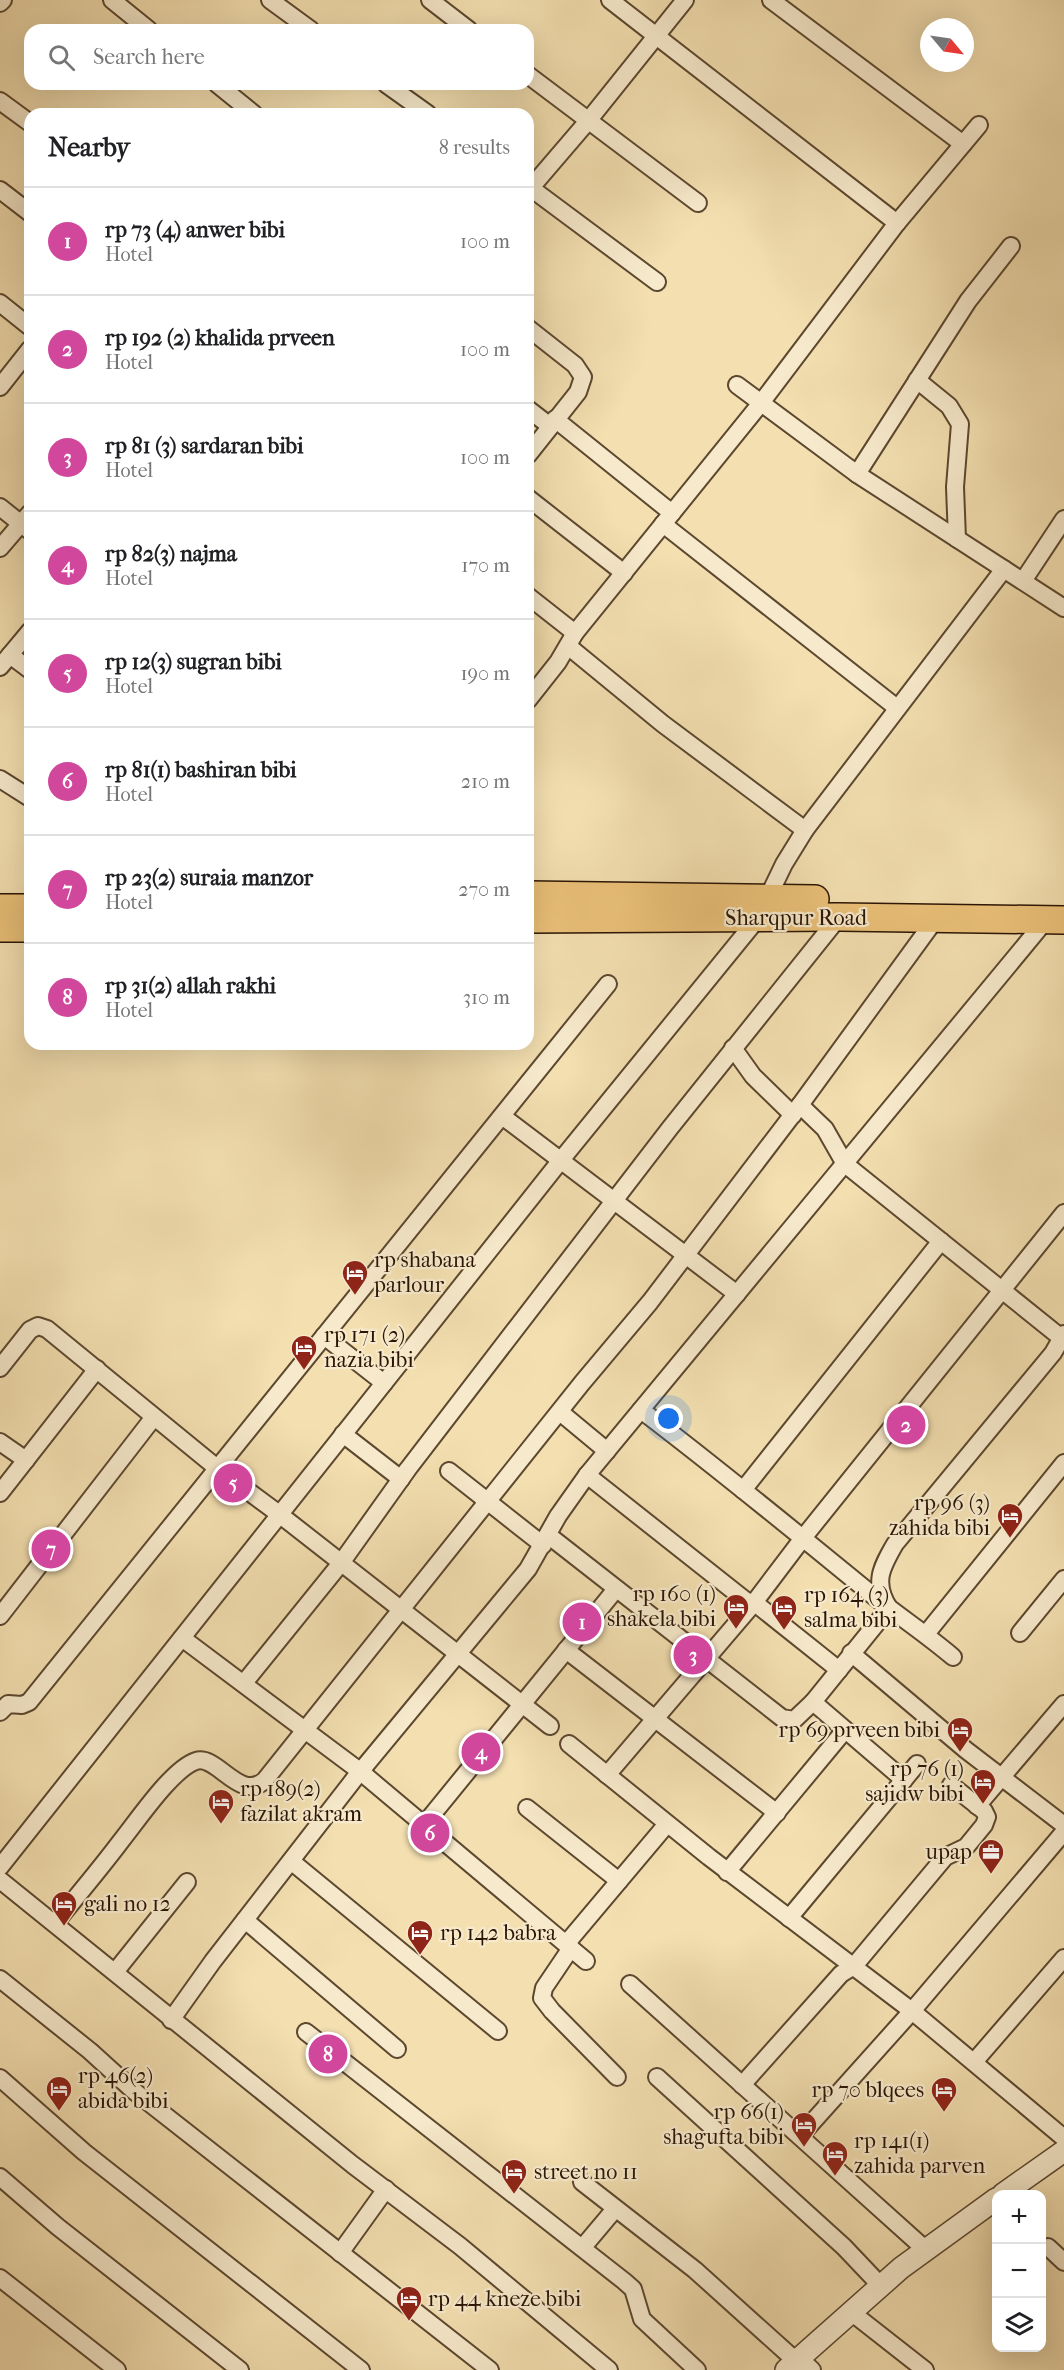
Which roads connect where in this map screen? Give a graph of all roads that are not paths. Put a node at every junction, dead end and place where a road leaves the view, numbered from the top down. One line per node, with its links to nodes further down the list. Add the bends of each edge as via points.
1 (111, 0): 7 (street)
2 (270, 0): 8 (street)
3 (430, 0): 9 (street)
4 (610, 0): 10 (street)
5 (685, 0): 10 (street)
6 (771, 0): 20 (street)
7 (141, 24)
8 (303, 24)
9 (461, 24)
10 (656, 34): 18 (street); 26 (street)
11 (534, 80): 18 (street)
12 (224, 90): 15 (street)
13 (395, 90): 16 (street)
14 (0, 101): 17 (street)
15 (247, 108)
16 (420, 108)
17 (24, 119)
18 (588, 121): 21 (street); 24 (street)
19 (979, 125): 20 (street)
20 (963, 144): 26 (street)
21 (534, 182)
22 (0, 190): 25 (street)
23 (534, 192): 28 (street)
24 (698, 203)
25 (24, 208)
26 (897, 223): 36 (street)
27 (1011, 246): 33 (street, via 973,294)
28 (657, 282)
29 (0, 303): 30 (street)
30 (24, 322)
31 (534, 333): 38 (street, via 575,365 583,377 578,392)
32 (24, 357): 35 (street)
33 (917, 380): 40 (street); 47 (street, via 949,406 960,424 955,487)
34 (737, 385): 36 (street)
35 (0, 387)
36 (761, 403): 40 (street); 43 (street)
37 (534, 412): 38 (street)
38 (553, 423): 39 (street); 43 (street)
39 (534, 447)
40 (858, 474): 47 (street)
41 (534, 503): 50 (street)
42 (0, 507): 45 (street)
43 (668, 518): 50 (street); 59 (street)
44 (1064, 519): 51 (street)
45 (24, 520)
46 (24, 525): 48 (street)
47 (957, 539): 49 (street)
48 (0, 548)
49 (1004, 569): 51 (street); 59 (street)
50 (624, 573): 55 (street)
51 (1023, 582): 53 (street)
52 (534, 602): 55 (street)
53 (1064, 608)
54 (24, 638): 56 (street)
55 (572, 639): 58 (street); 62 (street, via 663,724)
56 (5, 661): 57 (street)
57 (24, 668)
58 (534, 692)
59 (897, 708): 62 (street)
60 (0, 779): 61 (street)
61 (24, 794)
62 (805, 830): 66 (street)
63 (534, 896): 66 (main road, Sharqpur Road)
64 (0, 908): 65 (main road)
65 (24, 908)
66 (763, 908): 67 (main road, Sharqpur Road); 68 (main road, Sharqpur Road); 70 (main road, Sharqpur Road); 77 (street)
67 (1058, 914): 69 (main road, Sharqpur Road); 78 (street)
68 (839, 917): 69 (main road, Sharqpur Road); 74 (street)
69 (937, 917): 75 (street)
70 (534, 919)
71 (0, 928): 72 (main road)
72 (24, 928)
73 (608, 984): 76 (street)
74 (733, 1048): 75 (street, via 753,1076); 79 (street)
75 (796, 1110): 78 (street, via 825,1129); 82 (street)
76 (502, 1116): 77 (street); 85 (street)
77 (561, 1160): 79 (street); 89 (street)
78 (845, 1164): 81 (street); 84 (street)
79 (615, 1200): 82 (street); 101 (street)
80 (1064, 1213): 83 (street)
81 (940, 1241): 83 (street); 102 (street)
82 (685, 1255): 84 (street); 91 (street)
83 (1002, 1290): 86 (street); 106 (street)
84 (737, 1294): 90 (street)
85 (324, 1336): 89 (street); 98 (street)
86 (1063, 1337): 112 (street, via 895,1544 880,1577 879,1590)
87 (0, 1368): 88 (street, via 30,1330 38,1326)
88 (97, 1369): 92 (street); 96 (street)
89 (384, 1383): 93 (street)
90 (641, 1410): 95 (street); 102 (street)
91 (560, 1412): 95 (street); 104 (street)
92 (154, 1417): 98 (street); 114 (street)
93 (343, 1434): 101 (street); 105 (street)
94 (0, 1442): 96 (street)
95 (607, 1451): 100 (street)
96 (26, 1460): 103 (street)
97 (1064, 1462): 116 (street)
98 (217, 1468): 105 (street); 128 (street, via 29,1702 8,1704)
99 (449, 1470): 104 (street)
100 (587, 1475): 107 (street); 111 (street)
101 (401, 1479): 108 (street)
102 (743, 1490): 106 (street)
103 (0, 1493)
104 (489, 1500): 107 (street); 113 (street)
105 (279, 1514): 108 (street); 117 (street)
106 (803, 1538): 111 (street); 112 (street)
107 (546, 1540): 110 (street); 120 (street, via 528,1569)
108 (341, 1563): 113 (street); 124 (street)
109 (1064, 1579): 115 (street)
110 (616, 1588): 118 (street); 122 (street)
111 (753, 1604): 122 (street); 123 (street)
112 (889, 1608): 116 (street); 119 (street)
113 (401, 1610): 120 (street); 131 (street)
114 (0, 1616)
115 (1020, 1633)
116 (926, 1634): 121 (street)
117 (182, 1638): 124 (street); 147 (street)
118 (566, 1650): 127 (street); 129 (street)
119 (851, 1653): 123 (street); 137 (street)
120 (457, 1654): 127 (street); 135 (street)
121 (953, 1657)
122 (706, 1659): 125 (street, via 786,1720 798,1718); 129 (street)
123 (838, 1670): 125 (street)
124 (244, 1683): 131 (street)
125 (813, 1702): 132 (street)
126 (1064, 1704): 137 (street)
127 (522, 1705): 130 (street); 144 (street)
128 (0, 1712)
129 (655, 1719): 136 (street); 142 (street)
130 (550, 1726)
131 (305, 1730): 135 (street); 154 (street, via 259,1785 237,1782 203,1760 190,1764 150,1804)
132 (845, 1730): 138 (street); 142 (street)
133 (570, 1744): 136 (street)
134 (917, 1764): 138 (street)
135 (361, 1772): 144 (street); 146 (street)
136 (607, 1775): 143 (street)
137 (1001, 1777): 140 (street); 145 (street)
138 (904, 1780): 152 (street)
139 (951, 1785): 140 (street)
140 (977, 1806): 158 (street, via 987,1817 972,1841 945,1857)
141 (527, 1808): 150 (street)
142 (777, 1813): 148 (street)
143 (667, 1824): 148 (street); 150 (street)
144 (423, 1826): 155 (street)
145 (1064, 1826): 162 (street)
146 (291, 1861): 153 (street); 164 (street)
147 (0, 1867)
148 (727, 1872): 152 (street)
149 (0, 1880): 154 (street)
150 (618, 1881): 155 (street)
151 (187, 1882): 159 (street)
152 (789, 1918): 158 (street)
153 (245, 1920): 163 (street); 166 (street)
154 (55, 1923): 159 (street)
155 (568, 1946): 157 (street); 168 (street, via 542,1998)
156 (1064, 1958): 167 (street)
157 (586, 1961)
158 (854, 1966): 162 (street); 171 (street, via 841,1974)
159 (115, 1972): 163 (street)
160 (0, 1979): 184 (street, via 134,2091)
161 (630, 1984): 171 (street)
162 (912, 2011): 167 (street); 172 (street)
163 (171, 2020): 177 (street)
164 (498, 2031)
165 (306, 2032): 181 (street)
166 (397, 2049)
167 (974, 2062): 173 (street)
168 (617, 2077)
169 (657, 2077): 187 (street, via 844,2247)
170 (0, 2078): 193 (street, via 84,2152)
171 (742, 2085): 172 (street)
172 (800, 2136): 183 (street)
173 (1064, 2138)
174 (1064, 2151): 178 (street)
175 (0, 2177): 192 (street)
176 (582, 2182): 180 (street)
177 (386, 2189): 184 (street); 195 (street)
178 (1009, 2190)
179 (992, 2202): 183 (street)
180 (615, 2209): 181 (street); 190 (street, via 695,2270)
181 (583, 2247): 196 (street, via 633,2289 642,2319)
182 (1048, 2247): 185 (street)
183 (926, 2250): 187 (street)
184 (340, 2253): 194 (street)
185 (1064, 2262)
186 (5, 2282): 188 (street); 191 (street)
187 (881, 2286): 189 (street)
188 (0, 2300)
189 (851, 2312): 190 (street); 197 (street)
190 (798, 2365)
191 (117, 2370)
192 (240, 2370)
193 (362, 2370)
194 (489, 2370)
195 (609, 2370)
196 (697, 2370)
197 (925, 2370)

